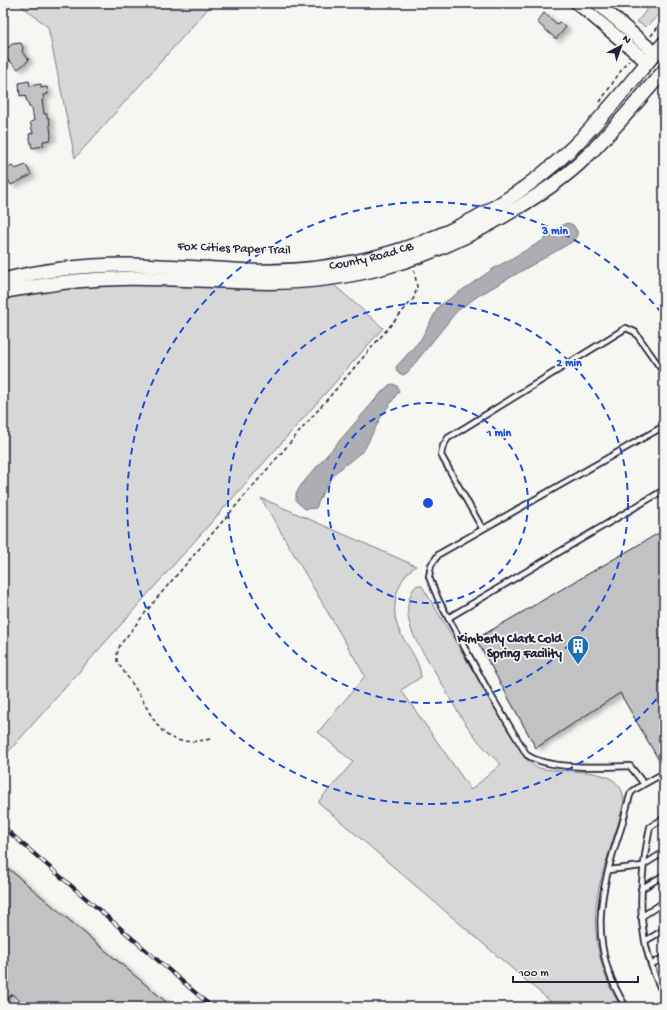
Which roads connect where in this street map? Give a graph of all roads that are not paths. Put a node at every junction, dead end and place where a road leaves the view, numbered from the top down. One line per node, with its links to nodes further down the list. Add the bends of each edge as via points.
1 (576, 3): 3 (street)
2 (597, 3): 3 (street)
3 (654, 54): 4 (main road); 5 (main road, County Road CB, via 574,147 530,184 455,230 403,250 310,269 102,266 30,273)
4 (663, 74): 6 (main road, County Road CB, via 584,159 540,194 443,248 382,270 318,281 251,282 121,277 62,282)
5 (3, 280)
6 (3, 292)
7 (664, 373): 10 (lane, via 635,332 626,328 448,438 441,454)
8 (664, 426): 10 (lane)
9 (664, 490): 11 (lane)
10 (482, 528): 11 (lane, via 439,554 431,565 429,577)
11 (448, 618): 13 (lane, via 527,755 542,763 630,766)
12 (664, 773): 13 (lane)
13 (644, 784): 17 (lane, via 631,793)
14 (664, 818): 16 (lane, via 650,827)
15 (664, 852): 16 (lane)
16 (642, 866): 17 (lane); 19 (lane)
17 (608, 870): 28 (lane, via 601,903 600,929 603,954 618,995)
18 (664, 875): 19 (lane)
19 (641, 889): 21 (lane)
20 (664, 902): 21 (lane)
21 (641, 917): 23 (lane)
22 (664, 930): 23 (lane)
23 (645, 941): 25 (lane)
24 (664, 957): 25 (lane)
25 (651, 965): 26 (lane)
26 (662, 988): 27 (lane)
27 (664, 995)
28 (626, 1007)

